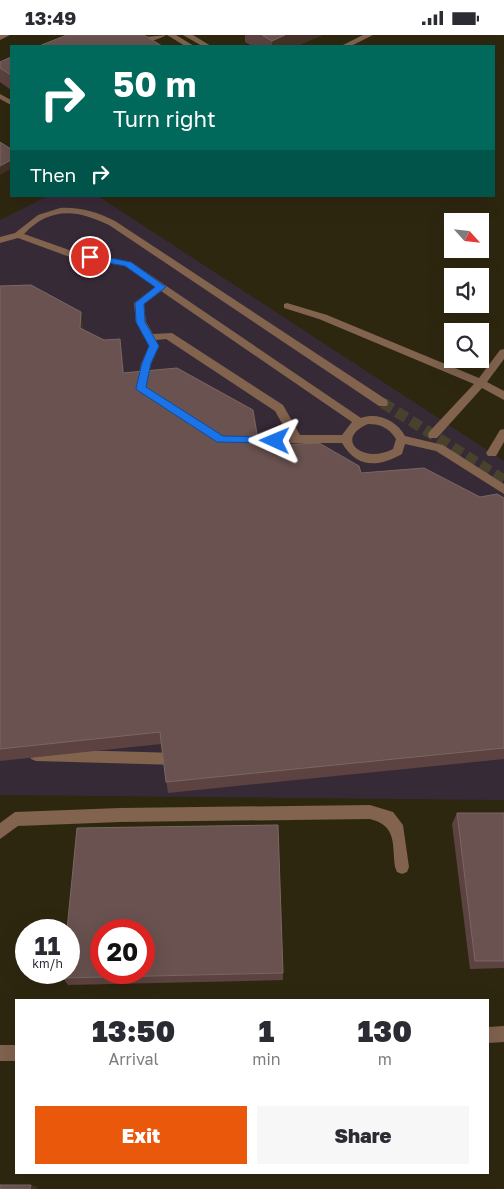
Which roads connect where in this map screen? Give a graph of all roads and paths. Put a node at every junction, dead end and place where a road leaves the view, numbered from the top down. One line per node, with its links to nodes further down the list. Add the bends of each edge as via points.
1 (6, 35): 6 (street)
2 (171, 35): 9 (street)
3 (187, 35): 10 (street)
4 (369, 35): 11 (street)
5 (130, 36): 7 (street); 8 (street)
6 (0, 38)
7 (159, 39)
8 (144, 45)
9 (188, 45)
10 (205, 45)
11 (347, 45)
12 (18, 235): 13 (street); 14 (street, via 70,253 128,264); 21 (street, via 25,226 45,215 70,210 97,216)
13 (0, 240)
14 (161, 287): 16 (street, via 139,303 141,322); 22 (street)
15 (287, 306): 18 (street, via 323,317)
16 (150, 338): 19 (street, via 154,346 146,363 141,388); 28 (street, via 168,335 279,408)
17 (504, 353): 18 (street)
18 (481, 383): 20 (street); 24 (street)
19 (149, 393)
20 (504, 396)
21 (384, 403)
22 (359, 423): 25 (street); 26 (street, via 377,420 386,423)
23 (504, 433): 29 (street)
24 (433, 435)
25 (346, 439): 26 (street, via 348,446 360,457 376,460 398,451); 28 (street)
26 (401, 439): 30 (street, via 439,447)
27 (230, 440): 28 (street)
28 (297, 440)
29 (492, 453)
30 (504, 490)
31 (20, 754): 32 (street)
32 (189, 759)
33 (0, 832): 34 (street, via 15,819 370,812 388,817 398,830)
34 (402, 867)
35 (504, 1034): 36 (street)
36 (489, 1035)
37 (0, 1053): 38 (street)
38 (15, 1053)

